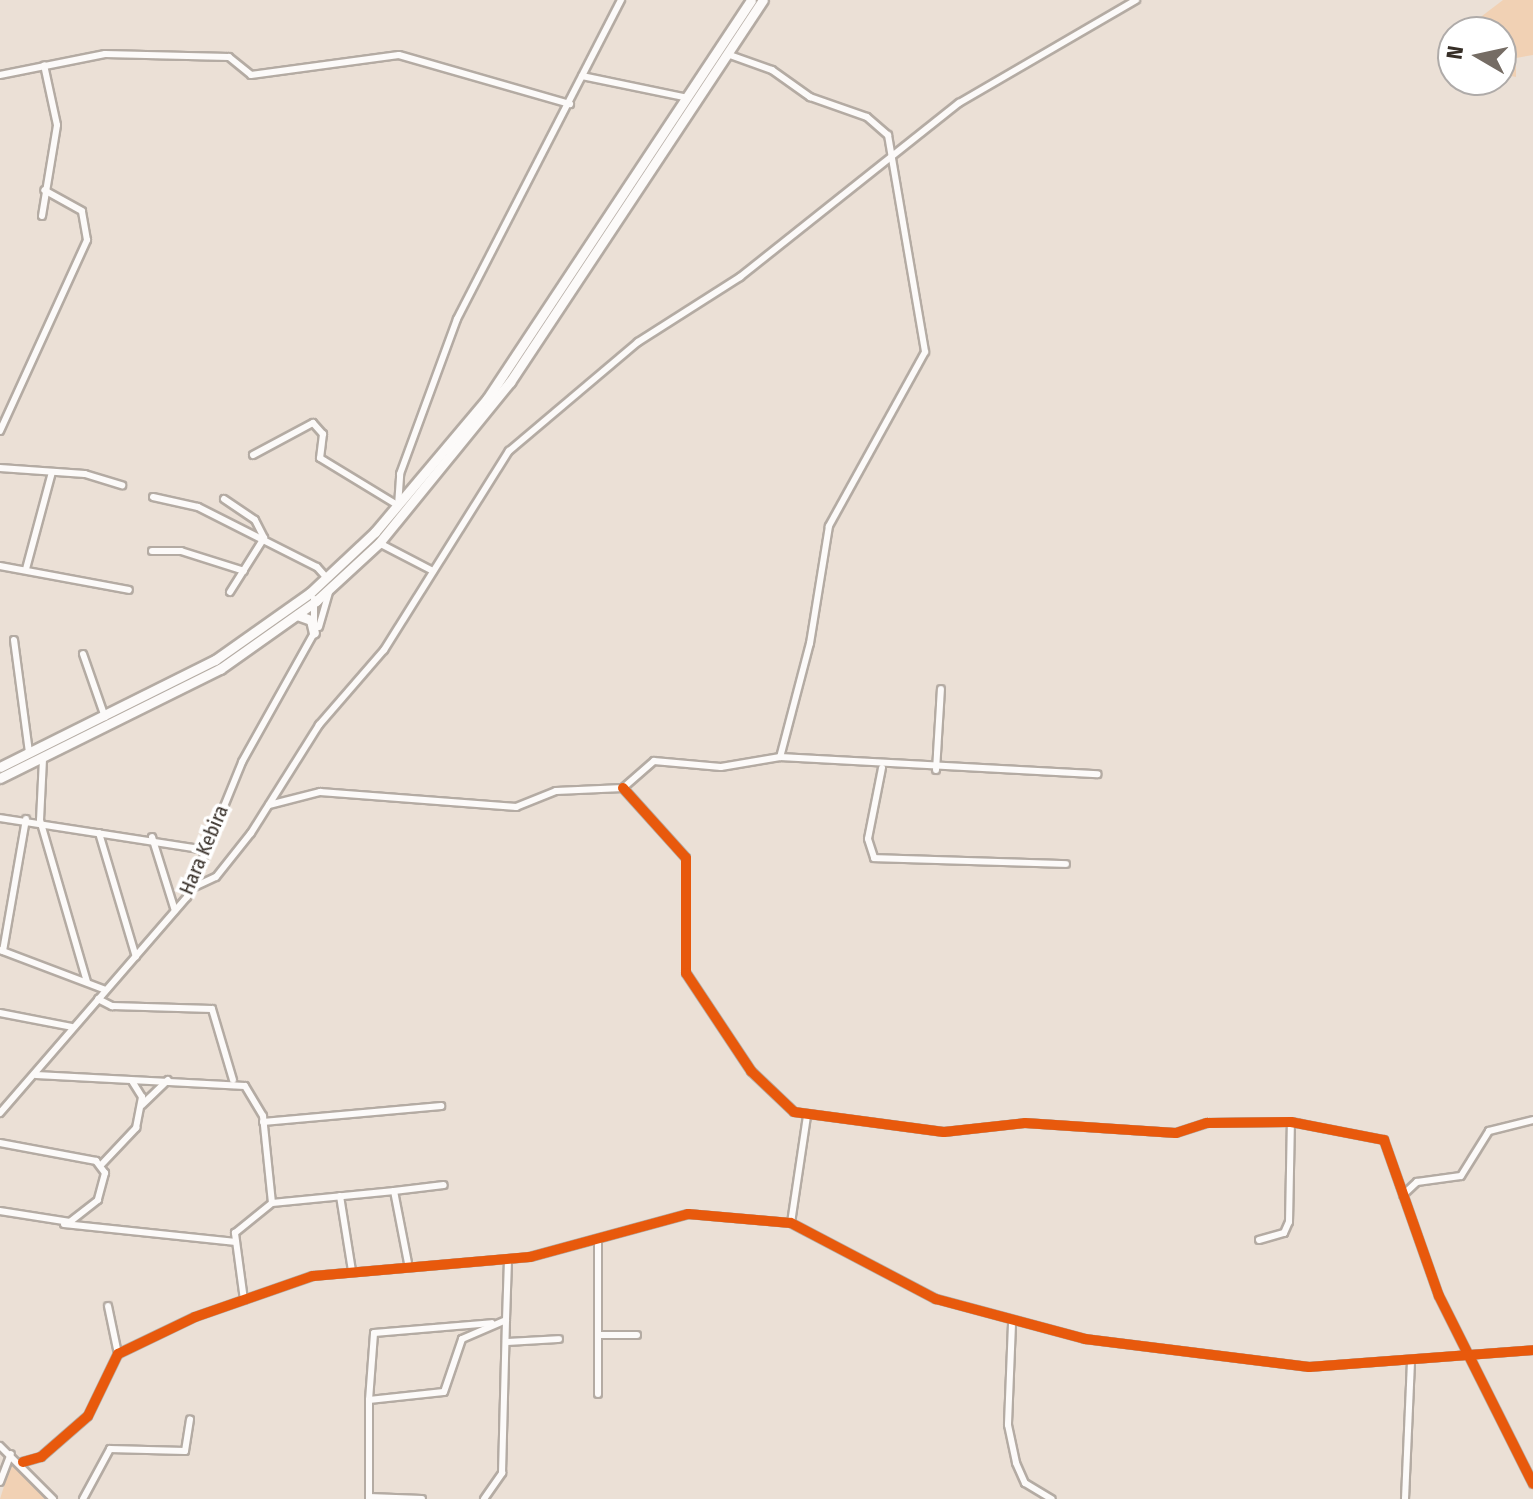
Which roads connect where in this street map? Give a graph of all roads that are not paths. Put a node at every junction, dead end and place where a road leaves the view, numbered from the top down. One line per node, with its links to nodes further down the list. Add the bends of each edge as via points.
1 (621, 0): 8 (street)
2 (751, 0): 9 (main road)
3 (763, 0): 5 (main road)
4 (1136, 0): 12 (street, via 1034,54)
5 (727, 54): 9 (main road); 11 (street, via 867,117)
6 (44, 65): 7 (street); 10 (street, via 105,54 229,57 251,75 399,55); 14 (street, via 57,125)
7 (0, 75)
8 (582, 76): 9 (street); 10 (street)
9 (690, 100): 16 (main road); 17 (main road)
10 (570, 104): 25 (street, via 511,203 462,307)
11 (891, 140): 12 (street); 13 (street)
12 (906, 144): 13 (street)
13 (893, 155): 33 (street, via 542,422 491,475); 46 (street, via 925,352 829,526 810,643)
14 (44, 190): 15 (street); 18 (street, via 82,211 87,240)
15 (42, 216)
16 (530, 334): 17 (main road); 25 (main road)
17 (539, 340): 26 (main road)
18 (0, 431)
19 (253, 455): 25 (street, via 313,423 323,434 320,458)
20 (0, 468): 21 (street)
21 (52, 472): 22 (street); 31 (street)
22 (122, 485)
23 (153, 497): 27 (street, via 198,507)
24 (224, 499): 27 (street, via 255,520)
25 (397, 505): 26 (street); 34 (main road)
26 (409, 512): 28 (main road)
27 (264, 538): 32 (street); 34 (street)
28 (379, 543): 33 (street); 34 (main road)
29 (152, 551): 32 (street, via 181,551)
30 (0, 566): 31 (street)
31 (26, 569): 35 (street)
32 (244, 571): 36 (street)
33 (433, 571): 54 (street)
34 (329, 584): 37 (main road); 39 (street, via 329,611)
35 (129, 590)
36 (230, 592)
37 (313, 597): 38 (main road); 39 (street, Hara Kebira); 42 (main road)
38 (297, 615): 39 (main road, via 311,620); 42 (main road)
39 (314, 633): 60 (street, Hara Kebira, via 277,691)
40 (14, 640): 45 (street)
41 (83, 654): 44 (street)
42 (217, 665): 44 (main road); 47 (main road)
43 (941, 689): 50 (street)
44 (105, 717): 45 (main road)
45 (29, 753): 48 (main road)
46 (780, 757): 49 (street); 53 (street, via 721,767 654,761)
47 (43, 759): 52 (main road); 57 (street)
48 (0, 767)
49 (882, 768): 50 (street); 61 (street, via 868,839 874,858)
50 (936, 770): 51 (street)
51 (1098, 774)
52 (0, 778)
53 (623, 788): 54 (street, via 556,791 516,807 320,792); 78 (street, via 686,858 680,949 692,986 769,1093)
54 (269, 805): 62 (street, via 223,870)
55 (0, 818): 56 (street)
56 (26, 819): 57 (street); 64 (street)
57 (40, 820): 58 (street); 66 (street)
58 (99, 833): 59 (street); 65 (street)
59 (152, 837): 60 (street); 63 (street)
60 (207, 850): 62 (street, Hara Kebira)
61 (1066, 864)
62 (192, 888): 63 (street, Hara Kebira)
63 (175, 911): 65 (street, Hara Kebira)
64 (2, 950): 66 (street)
65 (136, 957): 67 (street, Hara Kebira)
66 (87, 982): 67 (street)
67 (106, 990): 68 (street, Hara Kebira)
68 (98, 999): 70 (street, Hara Kebira); 73 (street, via 112,1006 212,1009)
69 (0, 1013): 70 (street)
70 (72, 1027): 71 (street, Hara Kebira)
71 (36, 1075): 74 (street); 77 (street, Hara Kebira)
72 (168, 1080): 73 (street); 74 (street); 75 (street)
73 (233, 1080): 80 (street, via 254,1094)
74 (132, 1081): 75 (street)
75 (142, 1105): 83 (street, via 133,1136)
76 (441, 1106): 80 (street)
77 (0, 1113)
78 (807, 1116): 81 (street, via 944,1132 1025,1123 1165,1133 1223,1122); 91 (street)
79 (1533, 1120): 86 (street, via 1489,1131 1461,1176 1417,1182)
80 (263, 1122): 88 (street)
81 (1291, 1122): 86 (street, via 1384,1140); 93 (street, via 1289,1222 1284,1233)
82 (0, 1143): 83 (street)
83 (102, 1164): 90 (street, via 98,1200)
84 (444, 1185): 85 (street)
85 (394, 1191): 87 (street); 96 (street)
86 (1403, 1195): 108 (street)
87 (340, 1196): 88 (street); 97 (street)
88 (272, 1203): 94 (street, via 237,1228)
89 (0, 1211): 90 (street)
90 (60, 1223): 94 (street)
91 (791, 1223): 92 (street, via 688,1214); 102 (street, via 936,1299)
92 (598, 1239): 95 (street); 103 (street)
93 (1259, 1240)
94 (236, 1242): 98 (street)
95 (508, 1259): 96 (street); 100 (street)
96 (408, 1263): 97 (street)
97 (352, 1271): 98 (street)
98 (244, 1300): 109 (street)
99 (108, 1306): 109 (street)
100 (506, 1320): 101 (street); 106 (street)
101 (493, 1323): 112 (street, via 462,1339 444,1392); 112 (street, via 374,1333)
102 (1012, 1324): 110 (street, via 1289,1366); 124 (street, via 1008,1425 1016,1463 1025,1483)
103 (598, 1335): 104 (street); 111 (street)
104 (637, 1335)
105 (559, 1339): 106 (street)
106 (506, 1342): 123 (street, via 502,1473)
107 (1533, 1350): 108 (street)
108 (1467, 1352): 110 (street); 118 (street)
109 (118, 1354): 116 (street, via 88,1416 41,1457)
110 (1411, 1364): 125 (street)
111 (598, 1394)
112 (369, 1400): 119 (street)
113 (190, 1419): 121 (street, via 185,1451 110,1449)
114 (0, 1446): 115 (street)
115 (11, 1454): 116 (street); 117 (street)
116 (23, 1462): 120 (street)
117 (0, 1482)
118 (1533, 1484)
119 (369, 1498): 122 (street)
120 (53, 1499)
121 (83, 1499)
122 (422, 1499)
123 (484, 1499)
124 (1052, 1499)
125 (1405, 1499)

